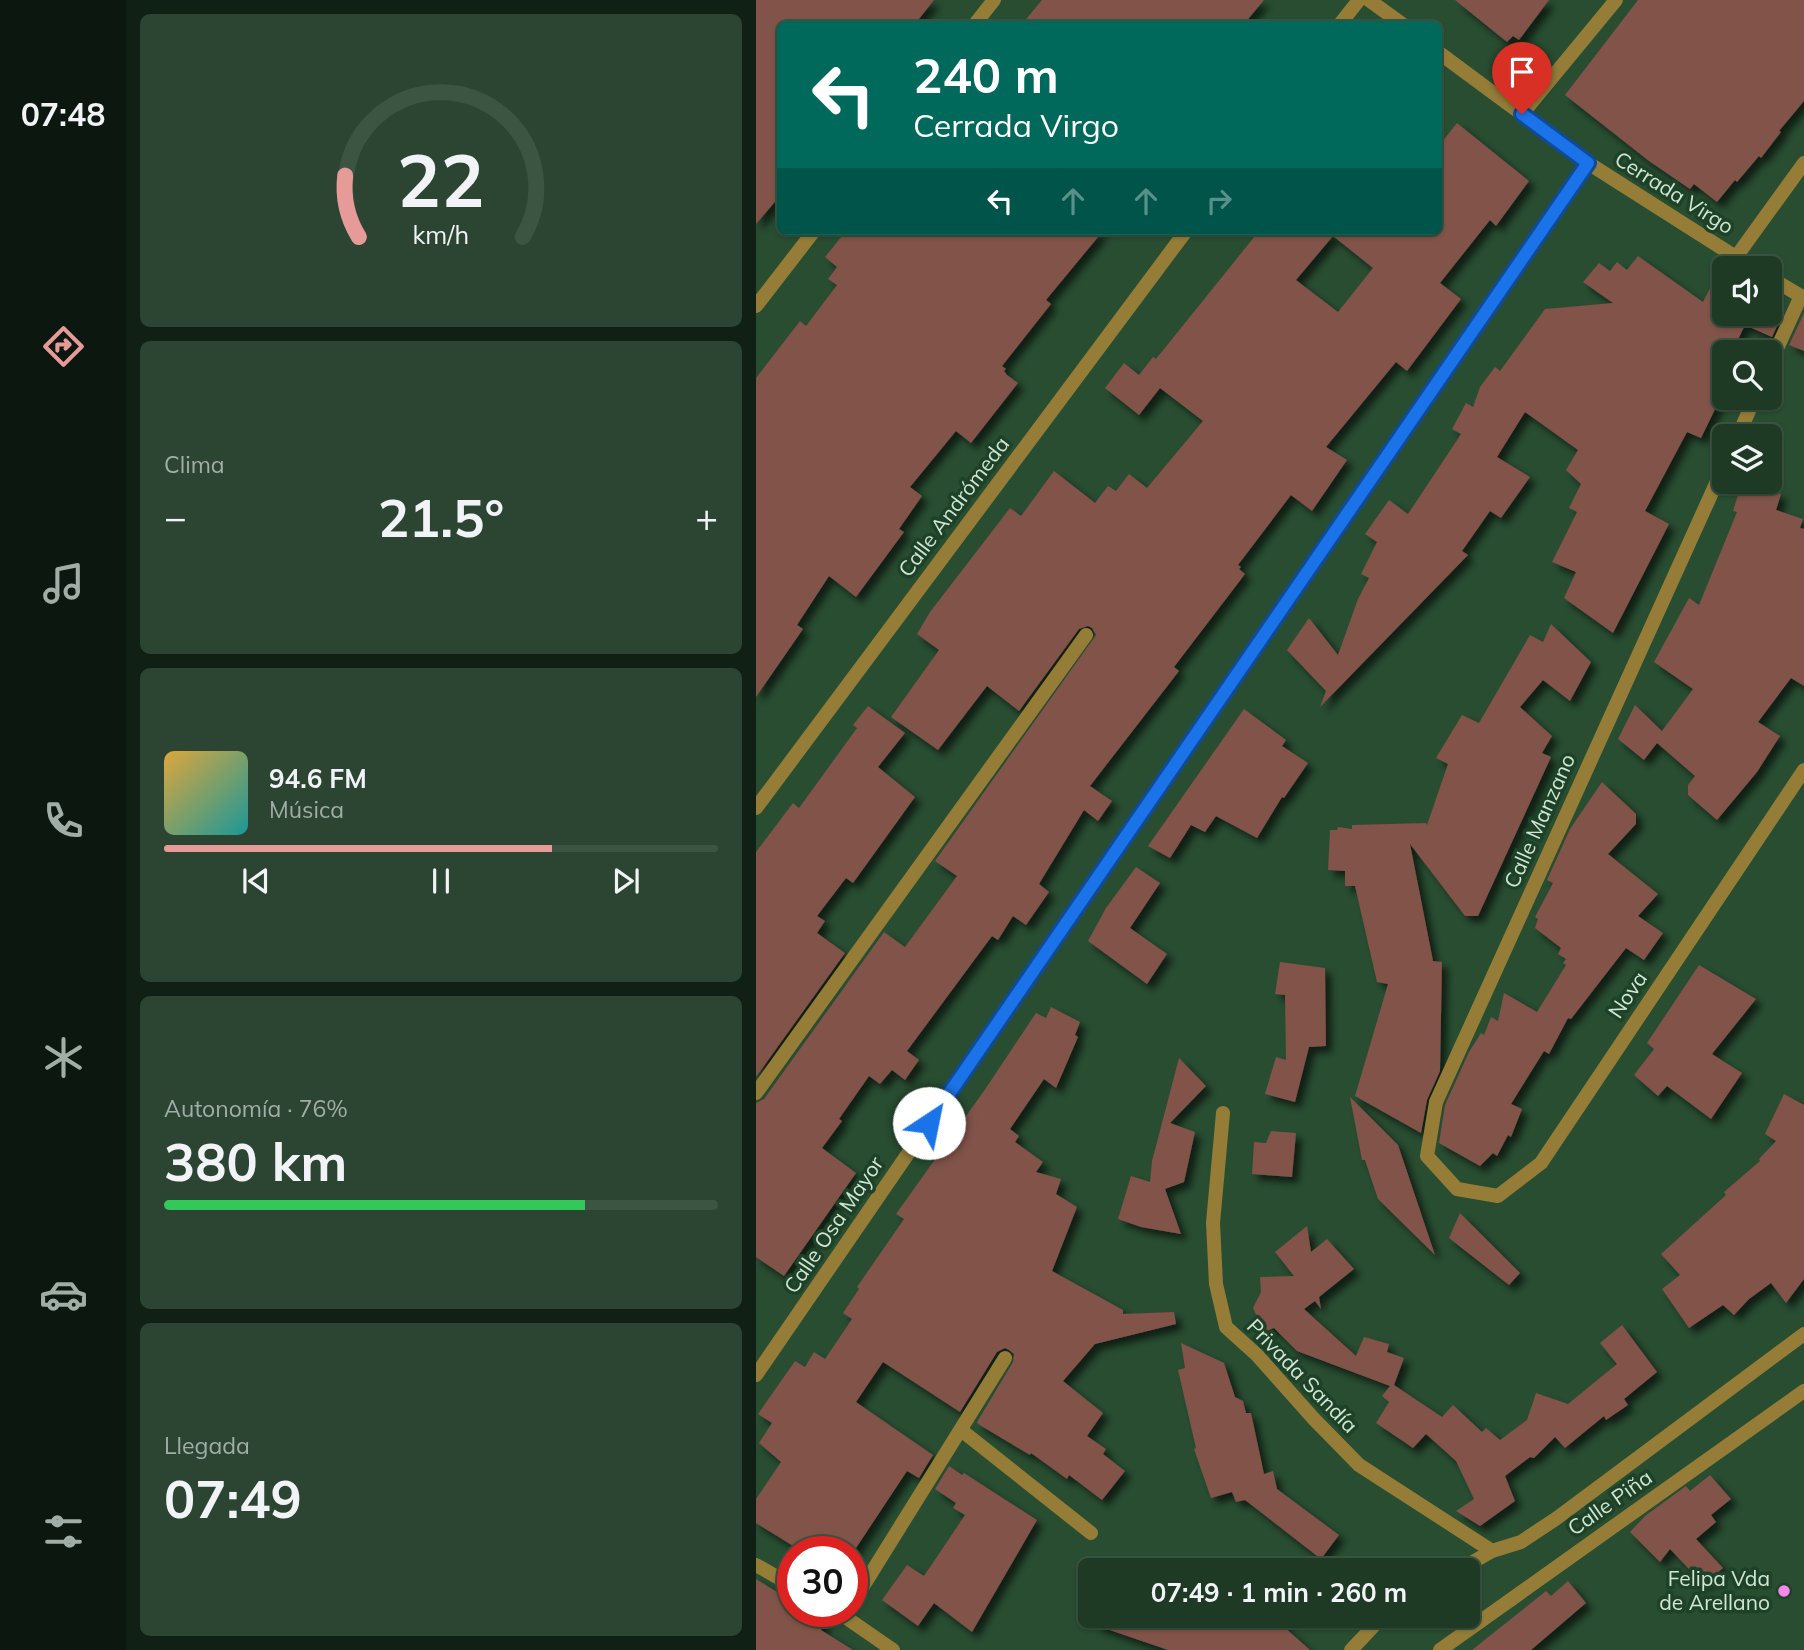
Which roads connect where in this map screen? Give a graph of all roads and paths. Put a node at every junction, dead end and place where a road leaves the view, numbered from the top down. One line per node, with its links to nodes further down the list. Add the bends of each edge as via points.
1 (994, 0): 5 (street)
2 (1359, 0): 6 (street)
3 (1369, 0): 7 (street)
4 (1616, 0): 9 (street)
5 (977, 21)
6 (1342, 21)
7 (1398, 21)
8 (1442, 55): 9 (street, Cerrada Virgo)
9 (1522, 114): 10 (street, Cerrada Virgo)
10 (1588, 163): 14 (street, Cerrada Virgo); 29 (street, Calle Osa Mayor)
11 (1804, 163): 15 (street)
12 (811, 235): 18 (street)
13 (1183, 235): 23 (street, Calle Andrómeda)
14 (1734, 256)
15 (1737, 256)
16 (1782, 285): 17 (street)
17 (1802, 297): 19 (street)
18 (756, 306)
19 (1781, 340)
20 (1712, 492): 26 (street, Calle Manzano, via 1436,1102 1427,1156)
21 (1086, 635): 24 (street)
22 (1804, 770): 26 (street, Nova, via 1541,1163 1498,1196)
23 (756, 808)
24 (756, 1093)
25 (1223, 1113): 33 (street, Privada Sandía, via 1213,1223 1216,1284 1226,1327 1359,1465)
26 (1457, 1189)
27 (1804, 1334): 33 (street, Calle Piña, via 1557,1518 1521,1542)
28 (1005, 1358): 31 (street)
29 (756, 1375)
30 (1804, 1391): 42 (street, Calle Piña)
31 (961, 1430): 32 (street); 36 (street)
32 (1091, 1533)
33 (1492, 1551): 34 (street, Calle Piña)
34 (1480, 1558)
35 (756, 1565): 37 (street)
36 (868, 1576)
37 (777, 1577)
38 (865, 1627): 40 (street)
39 (1372, 1628): 41 (street)
40 (893, 1650)
41 (1351, 1650)
42 (1440, 1650)

